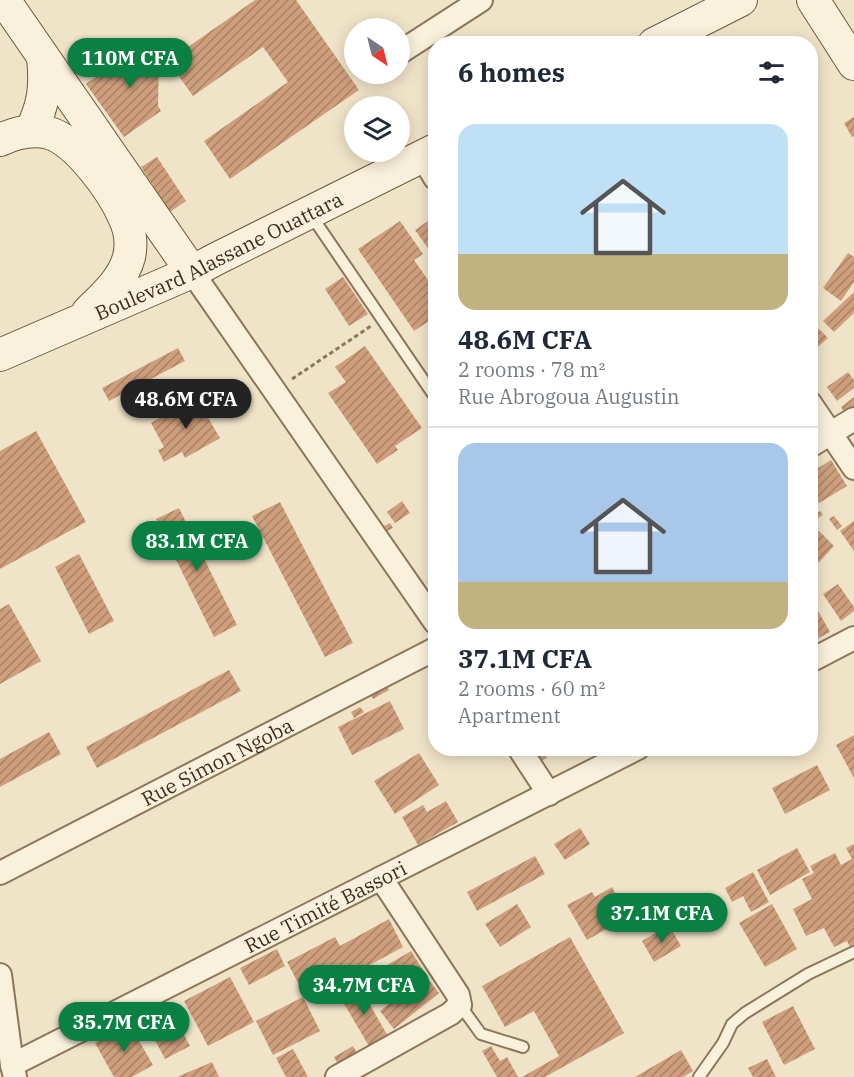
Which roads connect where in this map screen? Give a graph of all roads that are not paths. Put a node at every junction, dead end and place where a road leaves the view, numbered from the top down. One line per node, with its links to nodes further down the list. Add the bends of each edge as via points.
1 (4, 0): 7 (main road)
2 (481, 0): 6 (street)
3 (741, 0): 5 (main road)
4 (813, 0): 8 (main road)
5 (670, 36)
6 (410, 46)
7 (43, 57): 9 (main road, via 44,95); 13 (main road)
8 (854, 63)
9 (31, 131): 10 (main road); 14 (main road, via 48,133 76,150 118,205 129,233 129,257 116,284)
10 (0, 140)
11 (428, 163): 12 (main road, Boulevard Alassane Ouattara)
12 (309, 212): 13 (main road, Boulevard Alassane Ouattara); 16 (lane)
13 (192, 272): 14 (main road, Boulevard Alassane Ouattara); 22 (street)
14 (79, 321): 15 (main road, Boulevard Alassane Ouattara)
15 (0, 355)
16 (428, 387)
17 (818, 416): 19 (street)
18 (854, 420): 19 (street)
19 (830, 435): 20 (street); 21 (street)
20 (818, 442)
21 (854, 468)
22 (428, 612)
23 (854, 638): 25 (street)
24 (428, 653): 29 (street, Rue Simon Ngoba)
25 (818, 657)
26 (524, 756): 28 (street)
27 (623, 756): 28 (street, Rue Timité Bassori)
28 (549, 794): 30 (street, Rue Timité Bassori)
29 (0, 873)
30 (381, 878): 33 (street, via 458,995); 35 (street, Rue Timité Bassori)
31 (854, 952): 37 (lane, via 808,974 745,1013 732,1024)
32 (0, 975): 35 (street)
33 (459, 1005): 34 (lane, via 482,1034); 36 (street, via 450,1014)
34 (523, 1047)
35 (14, 1071)
36 (337, 1077)
37 (699, 1077)

